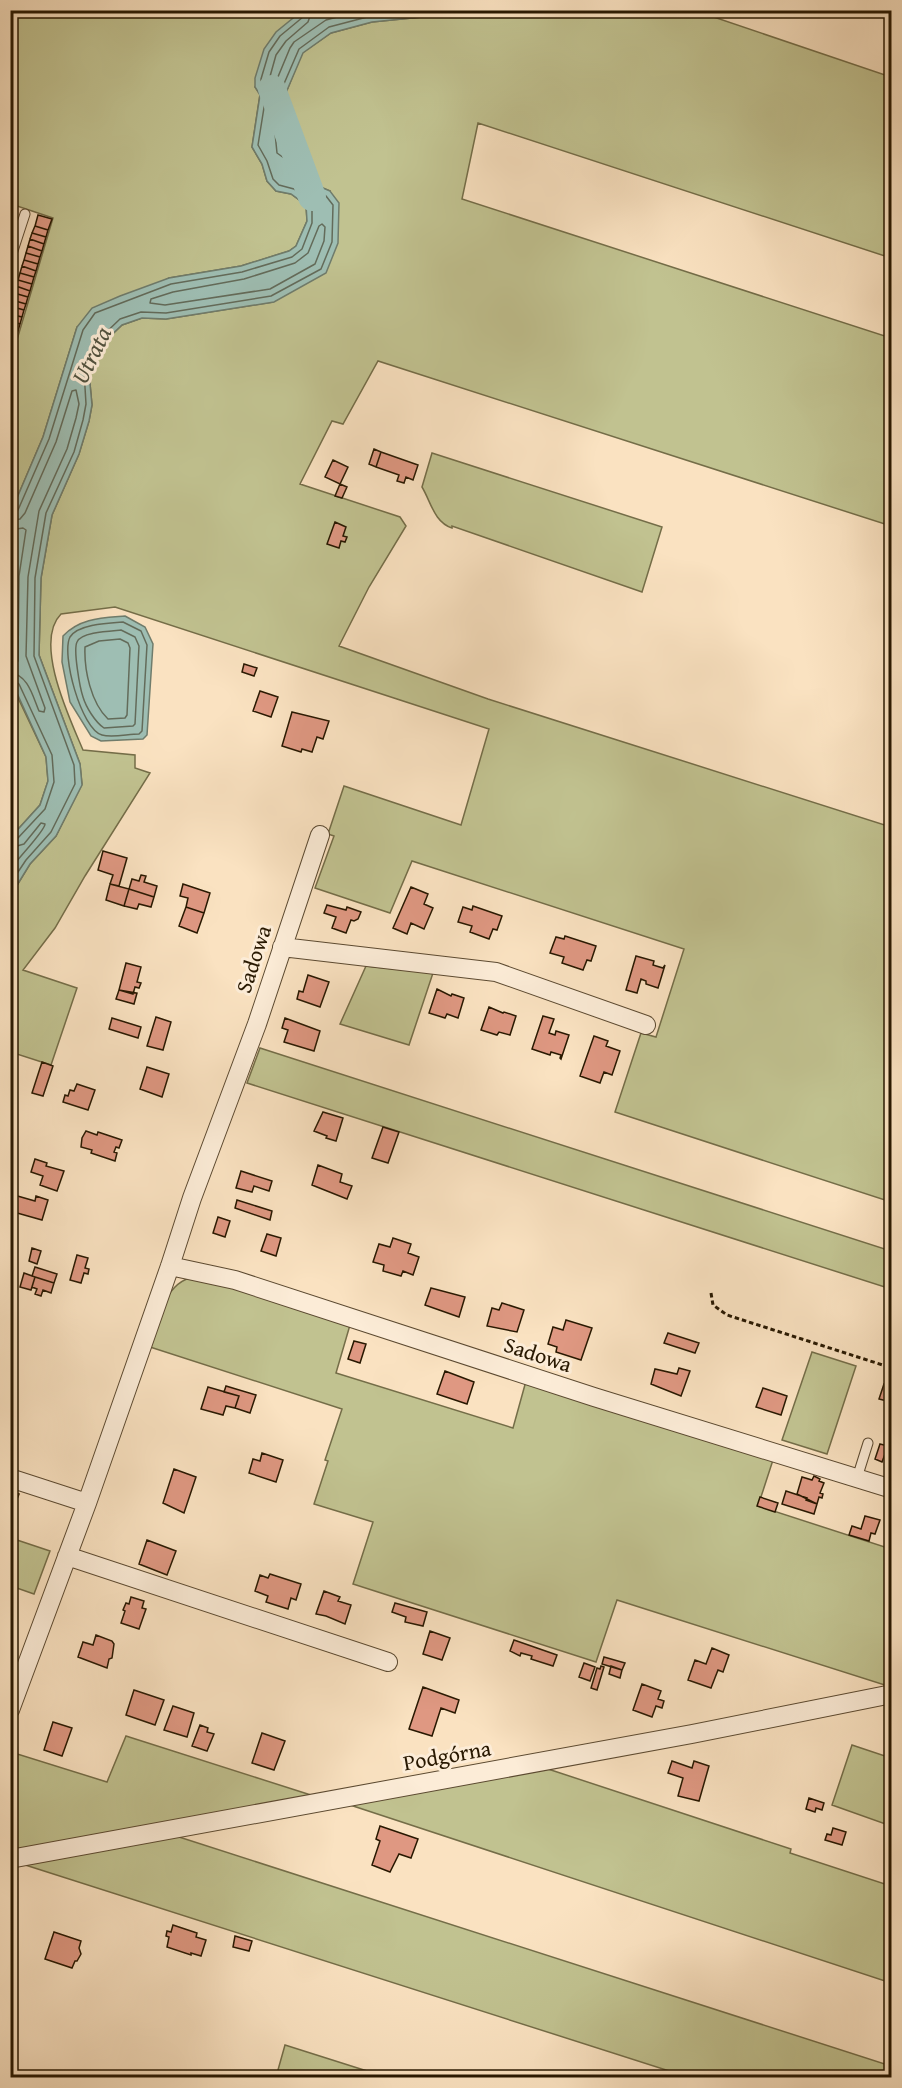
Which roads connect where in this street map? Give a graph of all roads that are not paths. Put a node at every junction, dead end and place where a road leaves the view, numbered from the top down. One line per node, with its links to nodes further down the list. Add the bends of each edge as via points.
1 (25, 214): 2 (lane)
2 (10, 261)
3 (320, 835): 4 (street, Sadowa)
4 (282, 947): 5 (street, via 496,972); 6 (street, Sadowa)
5 (646, 1025)
6 (170, 1266): 9 (street, Sadowa, via 236,1280); 11 (street, Sadowa)
7 (868, 1443): 9 (lane)
8 (10, 1478): 11 (street)
9 (857, 1478): 10 (street, Sadowa)
10 (891, 1489)
11 (87, 1503): 12 (street, Sadowa)
12 (67, 1556): 13 (street); 15 (street, Sadowa)
13 (388, 1662)
14 (891, 1694): 16 (street, Podgórna)
15 (10, 1710)
16 (10, 1859)

